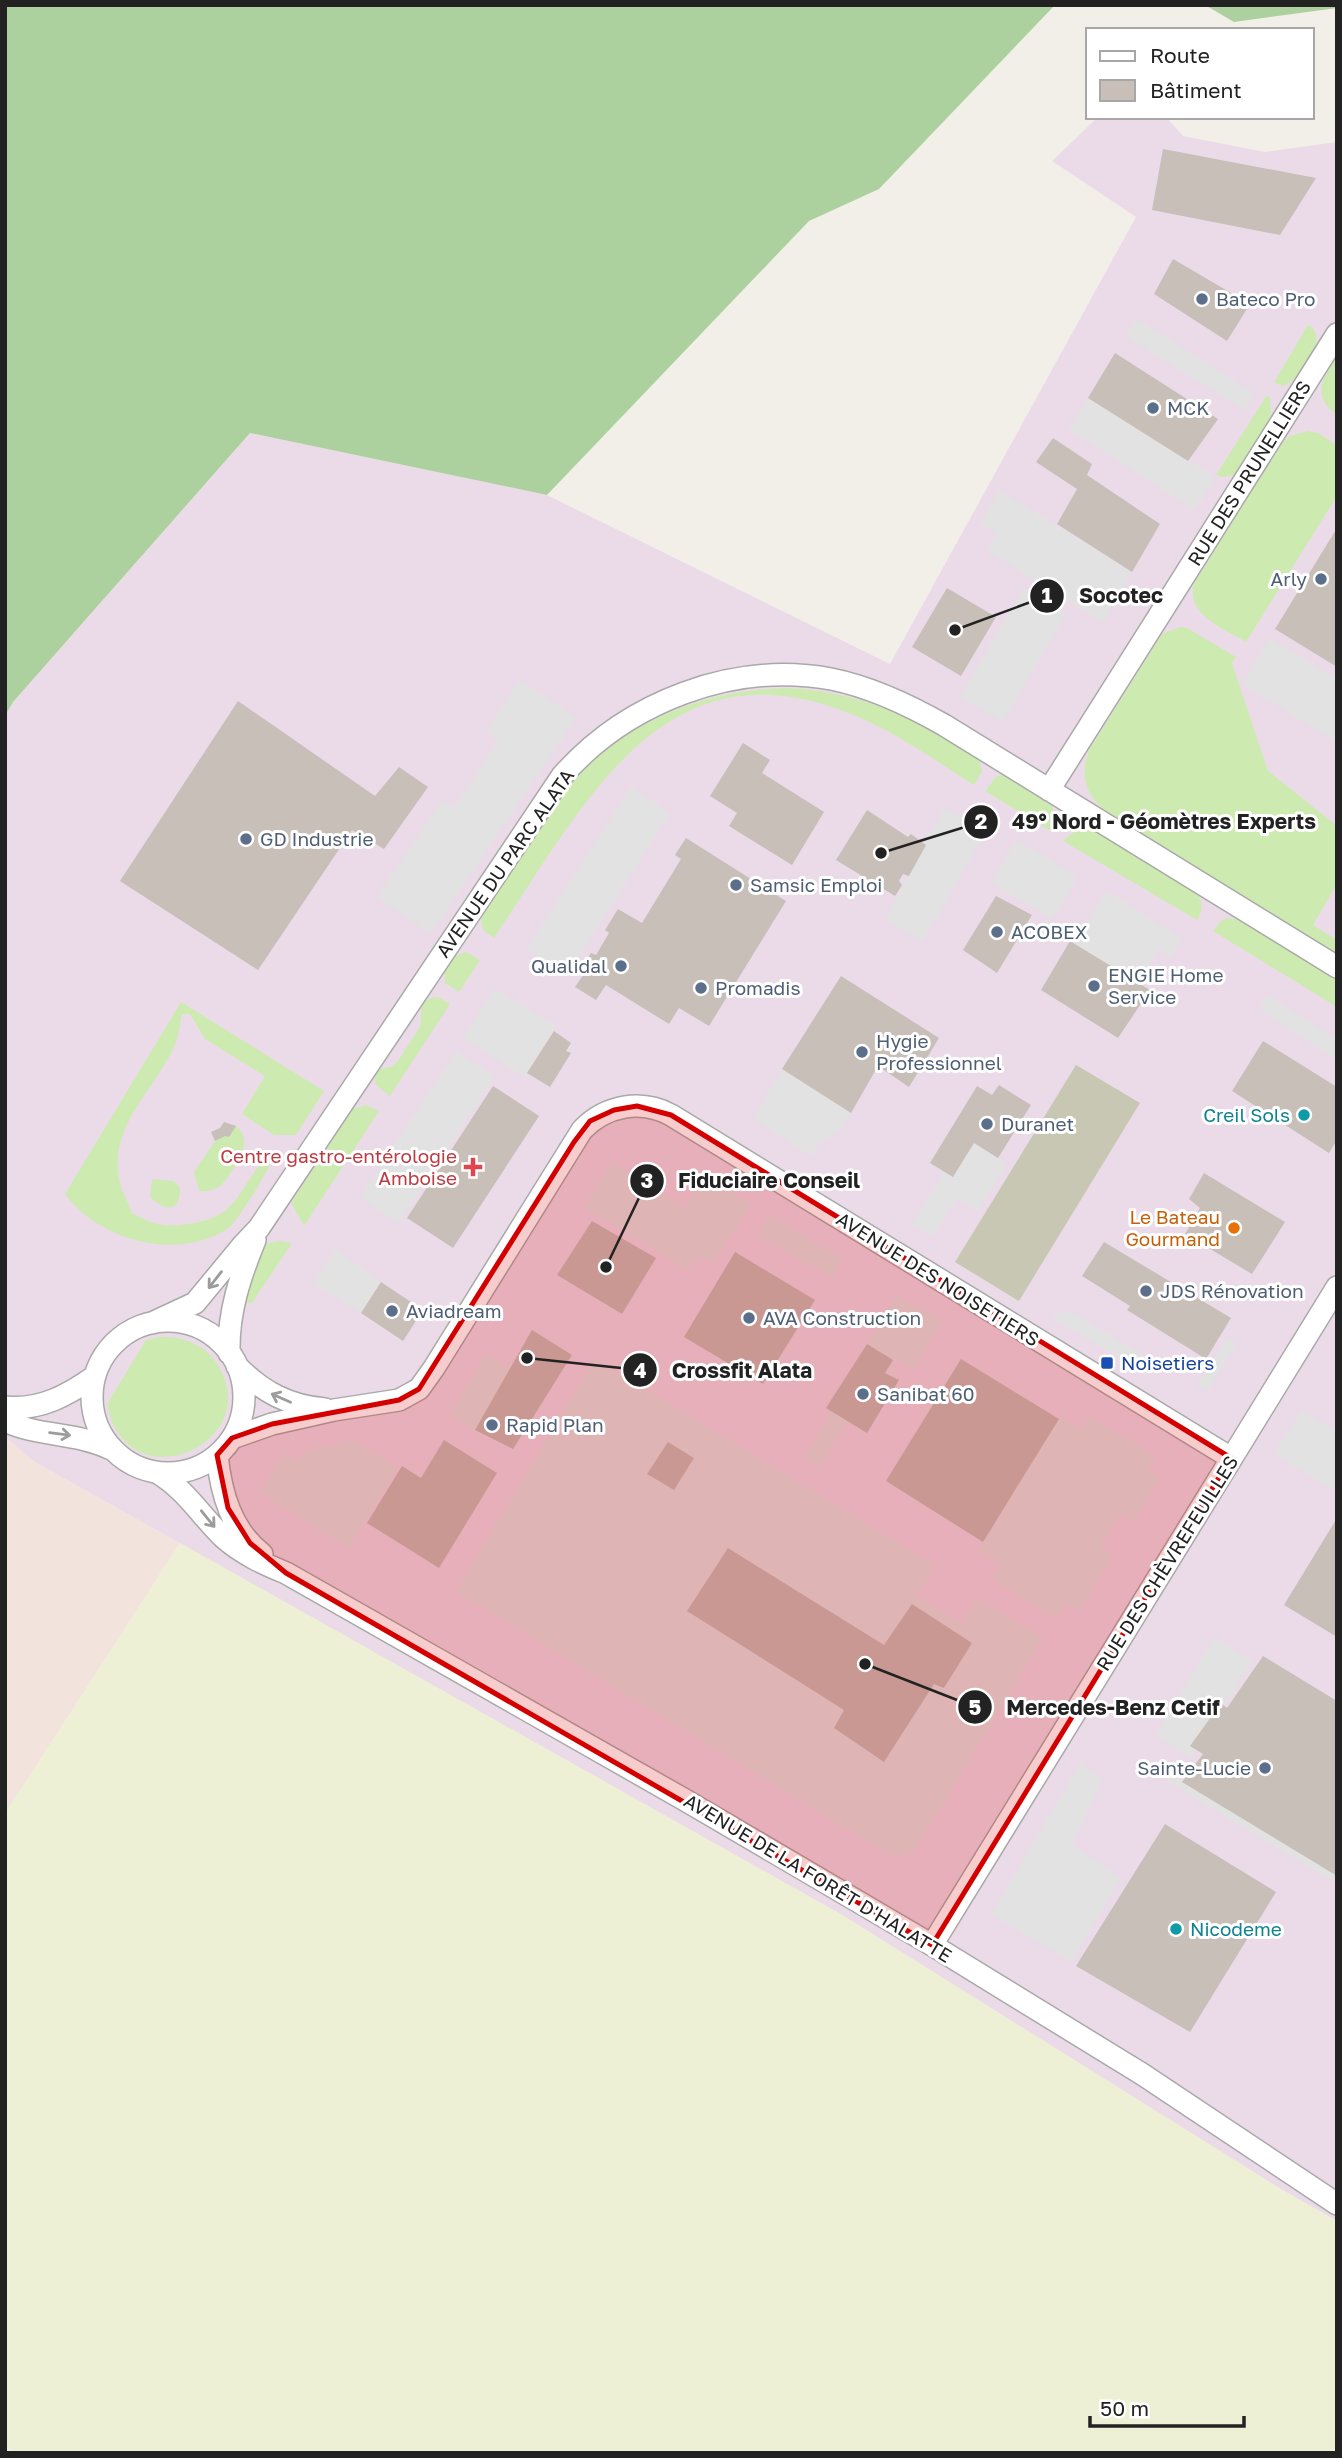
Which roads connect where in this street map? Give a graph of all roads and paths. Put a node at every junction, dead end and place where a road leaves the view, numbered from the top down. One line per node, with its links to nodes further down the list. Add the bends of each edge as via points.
1 (1337, 334): 2 (street, RUE DES PRUNELLIERS)
2 (1049, 790): 3 (street, AVENUE DU PARC ALATA); 4 (street, AVENUE DU PARC ALATA, via 915,709 831,680 745,678 694,690 646,710 599,740 562,776)
3 (1337, 967)
4 (259, 1228): 6 (street, AVENUE DU PARC ALATA, one-way to 6, via 195,1303); 7 (street, AVENUE DU PARC ALATA, via 232,1304)
5 (1337, 1287): 15 (street, RUE DES CHÈVREFEUILLES)
6 (152, 1322): 7 (street, via 195,1326 211,1334); 8 (street, via 113,1344)
7 (233, 1359): 10 (street, AVENUE DES NOISETIERS, one-way to 7, via 277,1397 257,1385); 12 (street, via 243,1407)
8 (95, 1376): 9 (street, via 52,1401); 13 (street, via 93,1411)
9 (5, 1407)
10 (334, 1410): 12 (street, AVENUE DES NOISETIERS); 15 (street, AVENUE DES NOISETIERS, via 399,1401 419,1389 582,1130 602,1115 637,1106 671,1115)
11 (5, 1421): 13 (street, one-way to 13, via 25,1429 88,1439)
12 (232, 1438): 14 (street)
13 (113, 1450): 16 (street, via 134,1465)
14 (217, 1455): 16 (street, via 194,1469); 17 (street, AVENUE DE LA FORÊT D'HALATTE, via 223,1495 235,1522 258,1551)
15 (1231, 1458): 18 (street, RUE DES CHÈVREFEUILLES)
16 (158, 1473): 17 (street, AVENUE DE LA FORÊT D'HALATTE, one-way to 17, via 187,1494 235,1547)
17 (286, 1573): 18 (street, AVENUE DE LA FORÊT D'HALATTE)
18 (932, 1945): 19 (street, AVENUE DE LA FORÊT D'HALATTE, via 1142,2074)
19 (1337, 2204)

